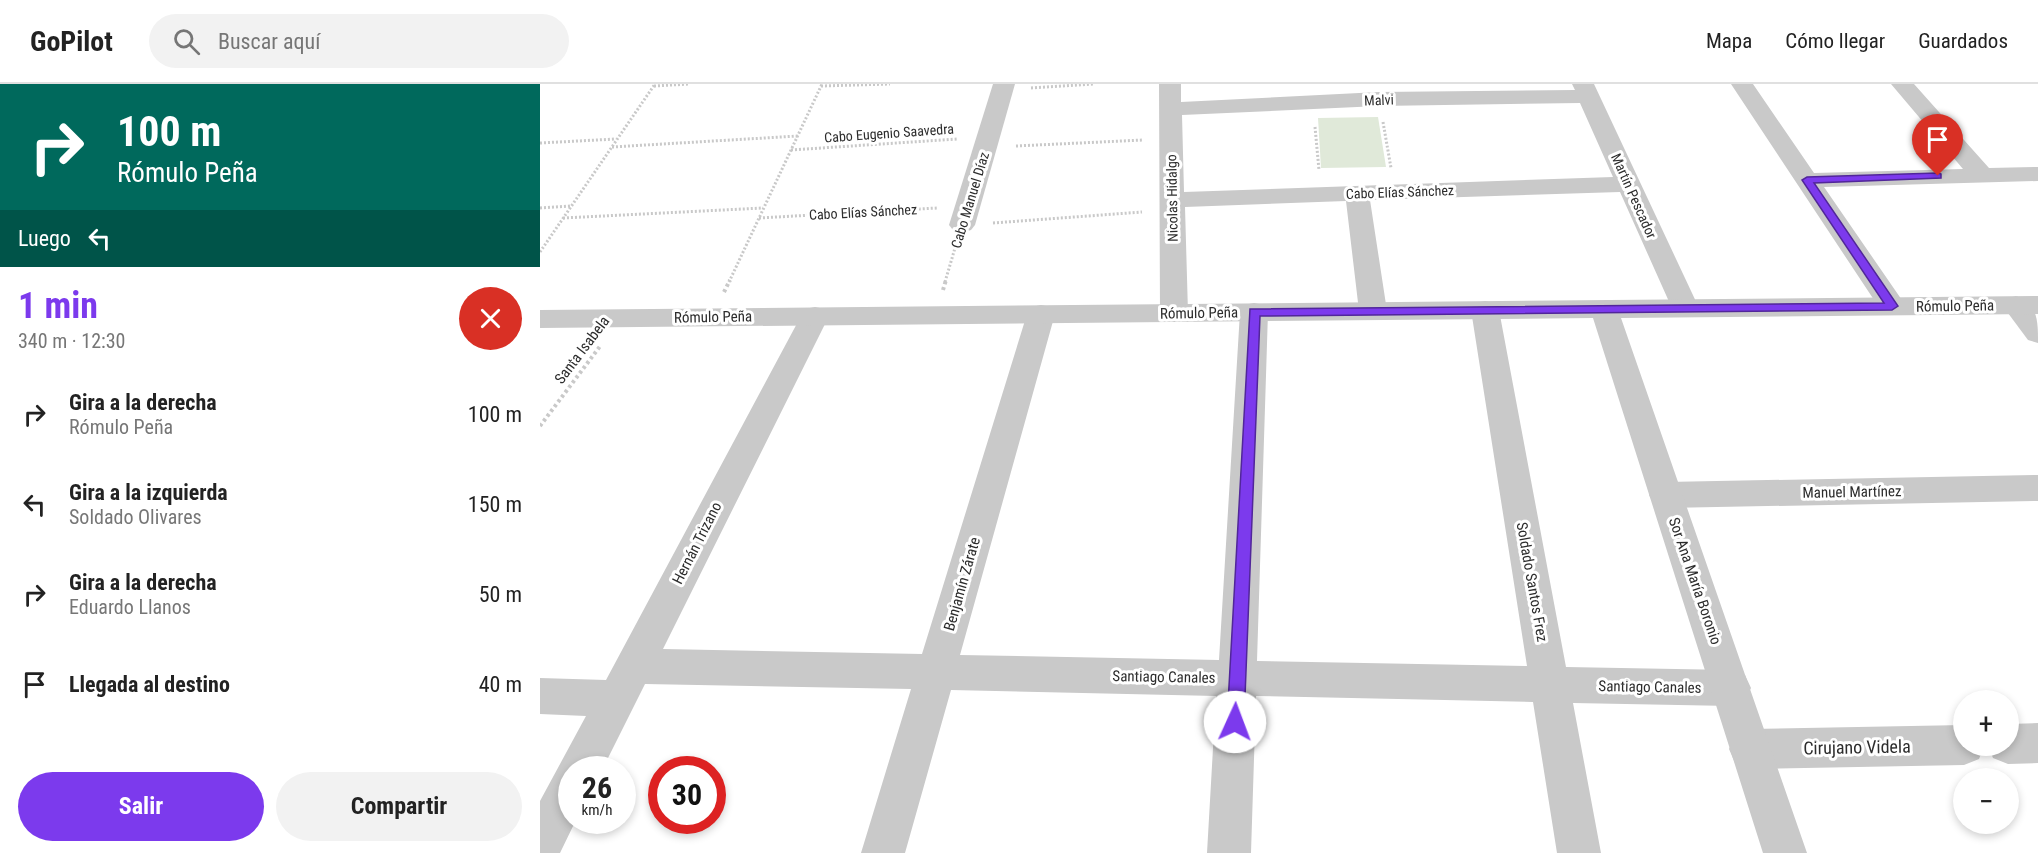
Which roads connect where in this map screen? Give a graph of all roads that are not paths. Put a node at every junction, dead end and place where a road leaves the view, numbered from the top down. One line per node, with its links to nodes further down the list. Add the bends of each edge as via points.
1 (1170, 84): 7 (street, Nicolas Hidalgo)
2 (1742, 84): 10 (street)
3 (1902, 84): 8 (street)
4 (1003, 87): 14 (street, Cabo Manuel Díaz)
5 (1586, 90): 6 (street, Malvi); 11 (street, Martín Pescador)
6 (1378, 92): 7 (street, Malvi, via 1312,102)
7 (1170, 109): 13 (street, Nicolas Hidalgo)
8 (1981, 174): 9 (street); 10 (street)
9 (2038, 174)
10 (1807, 180): 16 (street)
11 (1629, 184): 12 (street, Cabo Elías Sánchez); 17 (street, Martín Pescador)
12 (1357, 194): 13 (street, Cabo Elías Sánchez); 20 (street)
13 (1172, 205): 22 (street, Nicolas Hidalgo)
14 (965, 216)
15 (2027, 305): 16 (street, Rómulo Peña); 26 (street)
16 (1892, 306): 17 (street, Rómulo Peña)
17 (1685, 308): 18 (street, Rómulo Peña)
18 (1604, 309): 19 (street, Rómulo Peña); 28 (street, Sor Ana María Boronio)
19 (1485, 310): 20 (street, Rómulo Peña); 32 (street, Soldado Santos Frez)
20 (1373, 311): 21 (street, Rómulo Peña)
21 (1254, 312): 22 (street, Rómulo Peña); 30 (street)
22 (1174, 313): 23 (street, Rómulo Peña)
23 (1041, 314): 24 (street, Rómulo Peña); 29 (street, Benjamín Zárate)
24 (815, 316): 25 (street, Rómulo Peña); 31 (street, Hernán Trizano)
25 (540, 319)
26 (2038, 333)
27 (2038, 488): 28 (street, Manuel Martínez)
28 (1666, 495): 33 (street, Sor Ana María Boronio)
29 (936, 672): 30 (street, Santiago Canales); 31 (street, Santiago Canales); 42 (street, Benjamín Zárate)
30 (1237, 679): 32 (street, Santiago Canales); 43 (street)
31 (625, 682): 34 (street, Santiago Canales); 39 (street, Hernán Trizano)
32 (1550, 685): 33 (street, Santiago Canales); 44 (street, Soldado Santos Frez)
33 (1731, 688): 38 (street, Sor Ana María Boronio)
34 (540, 696)
35 (2038, 743): 36 (street)
36 (2019, 744)
37 (1953, 745): 38 (street, Cirujano Videla)
38 (1750, 749): 45 (street, Sor Ana María Boronio)
39 (586, 756)
40 (558, 812): 41 (street)
41 (540, 846)
42 (883, 853)
43 (1229, 853)
44 (1579, 853)
45 (1785, 853)

